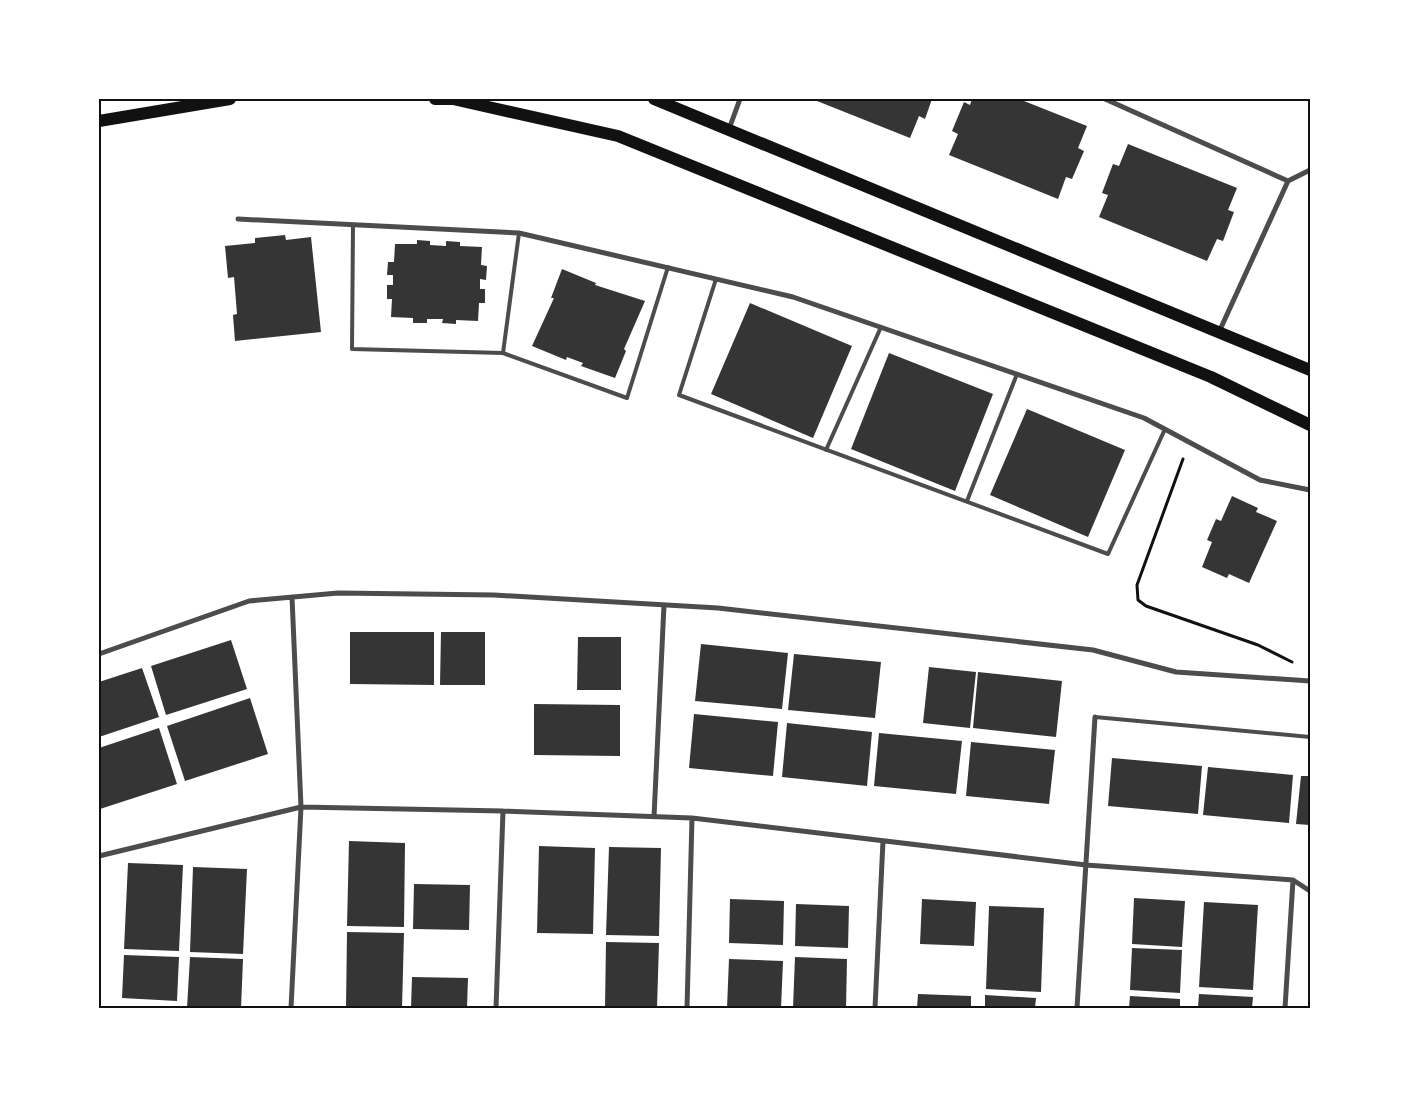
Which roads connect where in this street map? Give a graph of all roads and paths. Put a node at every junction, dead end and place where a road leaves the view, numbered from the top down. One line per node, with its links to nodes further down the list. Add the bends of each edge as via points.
1 (230, 99): 6 (main road)
2 (435, 99): 20 (main road, via 453,99 618,136 1211,377)
3 (654, 99): 7 (main road)
4 (740, 99): 7 (street)
5 (1105, 99): 9 (street)
6 (99, 121)
7 (728, 130): 16 (main road)
8 (1310, 170): 9 (street)
9 (1288, 181): 16 (street)
10 (238, 219): 11 (street)
11 (353, 225): 12 (street); 17 (lane, via 352,349)
12 (519, 232): 13 (street); 17 (lane)
13 (668, 268): 14 (street); 17 (lane, via 627,398)
14 (716, 279): 15 (street, via 793,297); 23 (lane, via 679,395)
15 (881, 327): 19 (street); 23 (lane)
16 (1219, 332): 18 (main road)
17 (503, 353)
18 (1310, 370)
19 (1017, 374): 21 (street, via 1144,418); 25 (lane)
20 (1310, 425)
21 (1165, 430): 22 (street); 25 (lane, via 1108,554)
22 (1190, 442): 24 (street, via 1260,480); 29 (path, via 1137,585 1138,600 1146,606 1258,645)
23 (826, 450): 25 (lane)
24 (1310, 490)
25 (967, 502)
26 (292, 597): 27 (street, via 338,593 494,595); 28 (street, via 249,601); 33 (street)
27 (664, 605): 30 (street, via 718,608 1093,650 1176,672); 35 (street)
28 (99, 654)
29 (1293, 662)
30 (1310, 681)
31 (1095, 718): 32 (lane); 39 (street)
32 (1310, 738)
33 (301, 807): 34 (street); 38 (street); 42 (street)
34 (502, 811): 35 (street); 43 (street)
35 (654, 817): 36 (street)
36 (692, 818): 37 (street); 44 (street)
37 (883, 841): 39 (street); 45 (street)
38 (99, 856)
39 (1086, 865): 40 (street); 46 (street)
40 (1293, 880): 41 (street); 47 (street)
41 (1310, 891)
42 (291, 1008)
43 (496, 1008)
44 (686, 1008)
45 (875, 1008)
46 (1077, 1008)
47 (1285, 1008)

